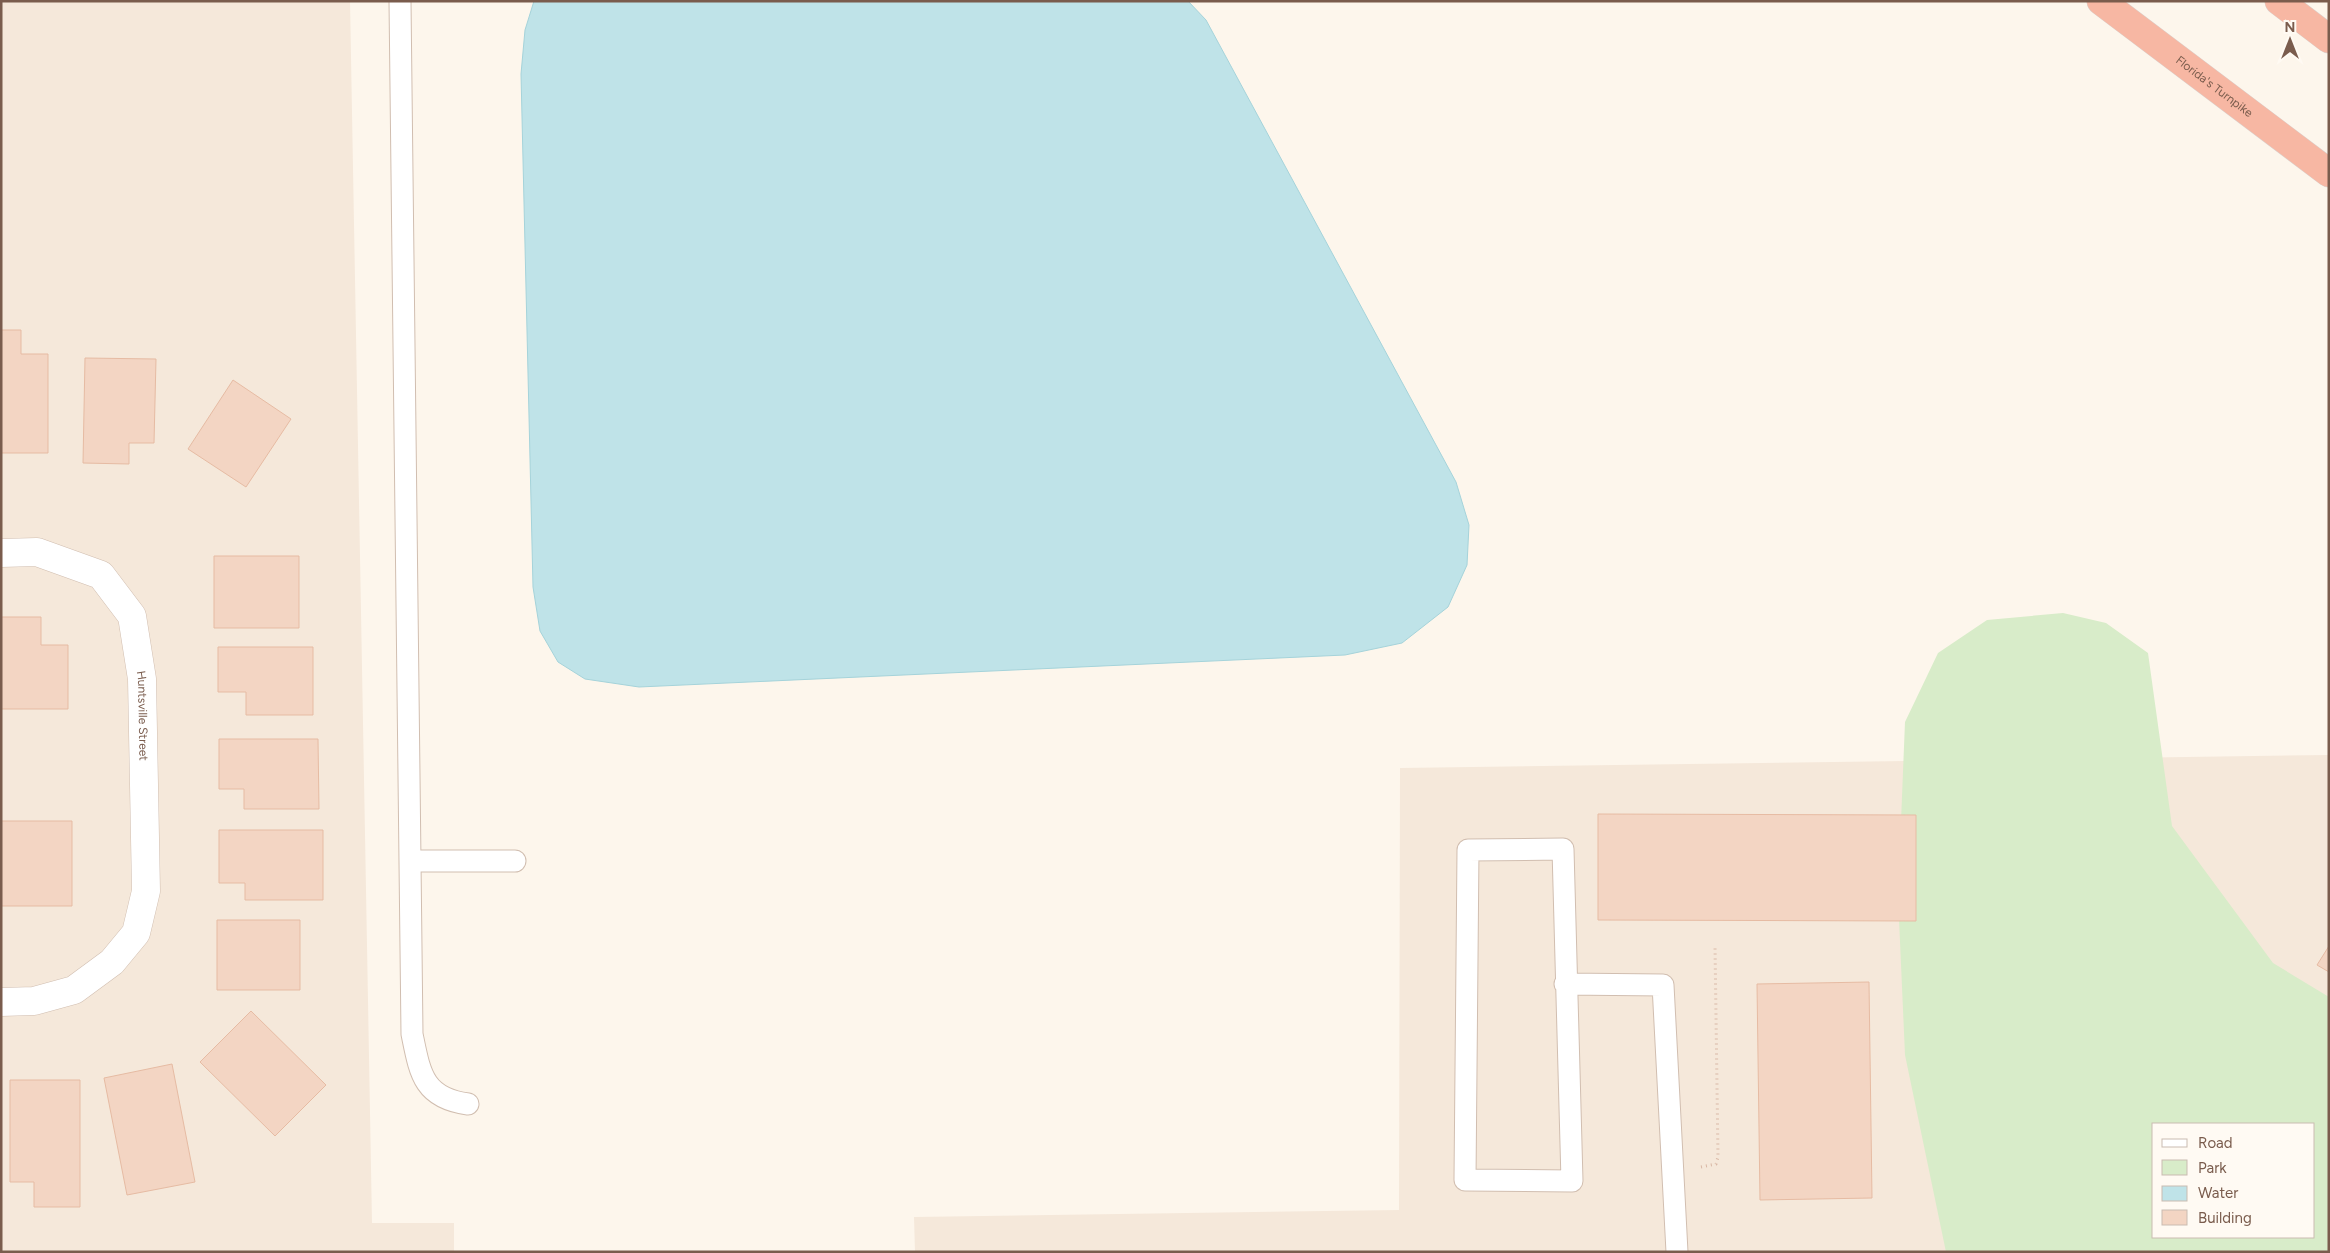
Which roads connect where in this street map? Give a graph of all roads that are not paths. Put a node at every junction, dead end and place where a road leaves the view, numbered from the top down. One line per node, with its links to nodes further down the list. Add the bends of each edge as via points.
1 (400, 1): 7 (lane)
2 (2101, 1): 5 (highway, Florida's Turnpike)
3 (2279, 1): 4 (highway)
4 (2329, 39)
5 (2329, 172)
6 (1, 553): 10 (street, Huntsville Street, via 37,552 100,575 132,616 142,679 146,891 136,933 112,962 74,990 34,1002)
7 (410, 861): 8 (lane); 11 (lane, via 412,1034 420,1072 435,1092 453,1102)
8 (516, 861)
9 (1565, 984): 9 (lane, via 1563,849 1468,850 1465,1180 1572,1181); 12 (lane, via 1663,985)
10 (1, 1002)
11 (468, 1104)
12 (1677, 1252)

